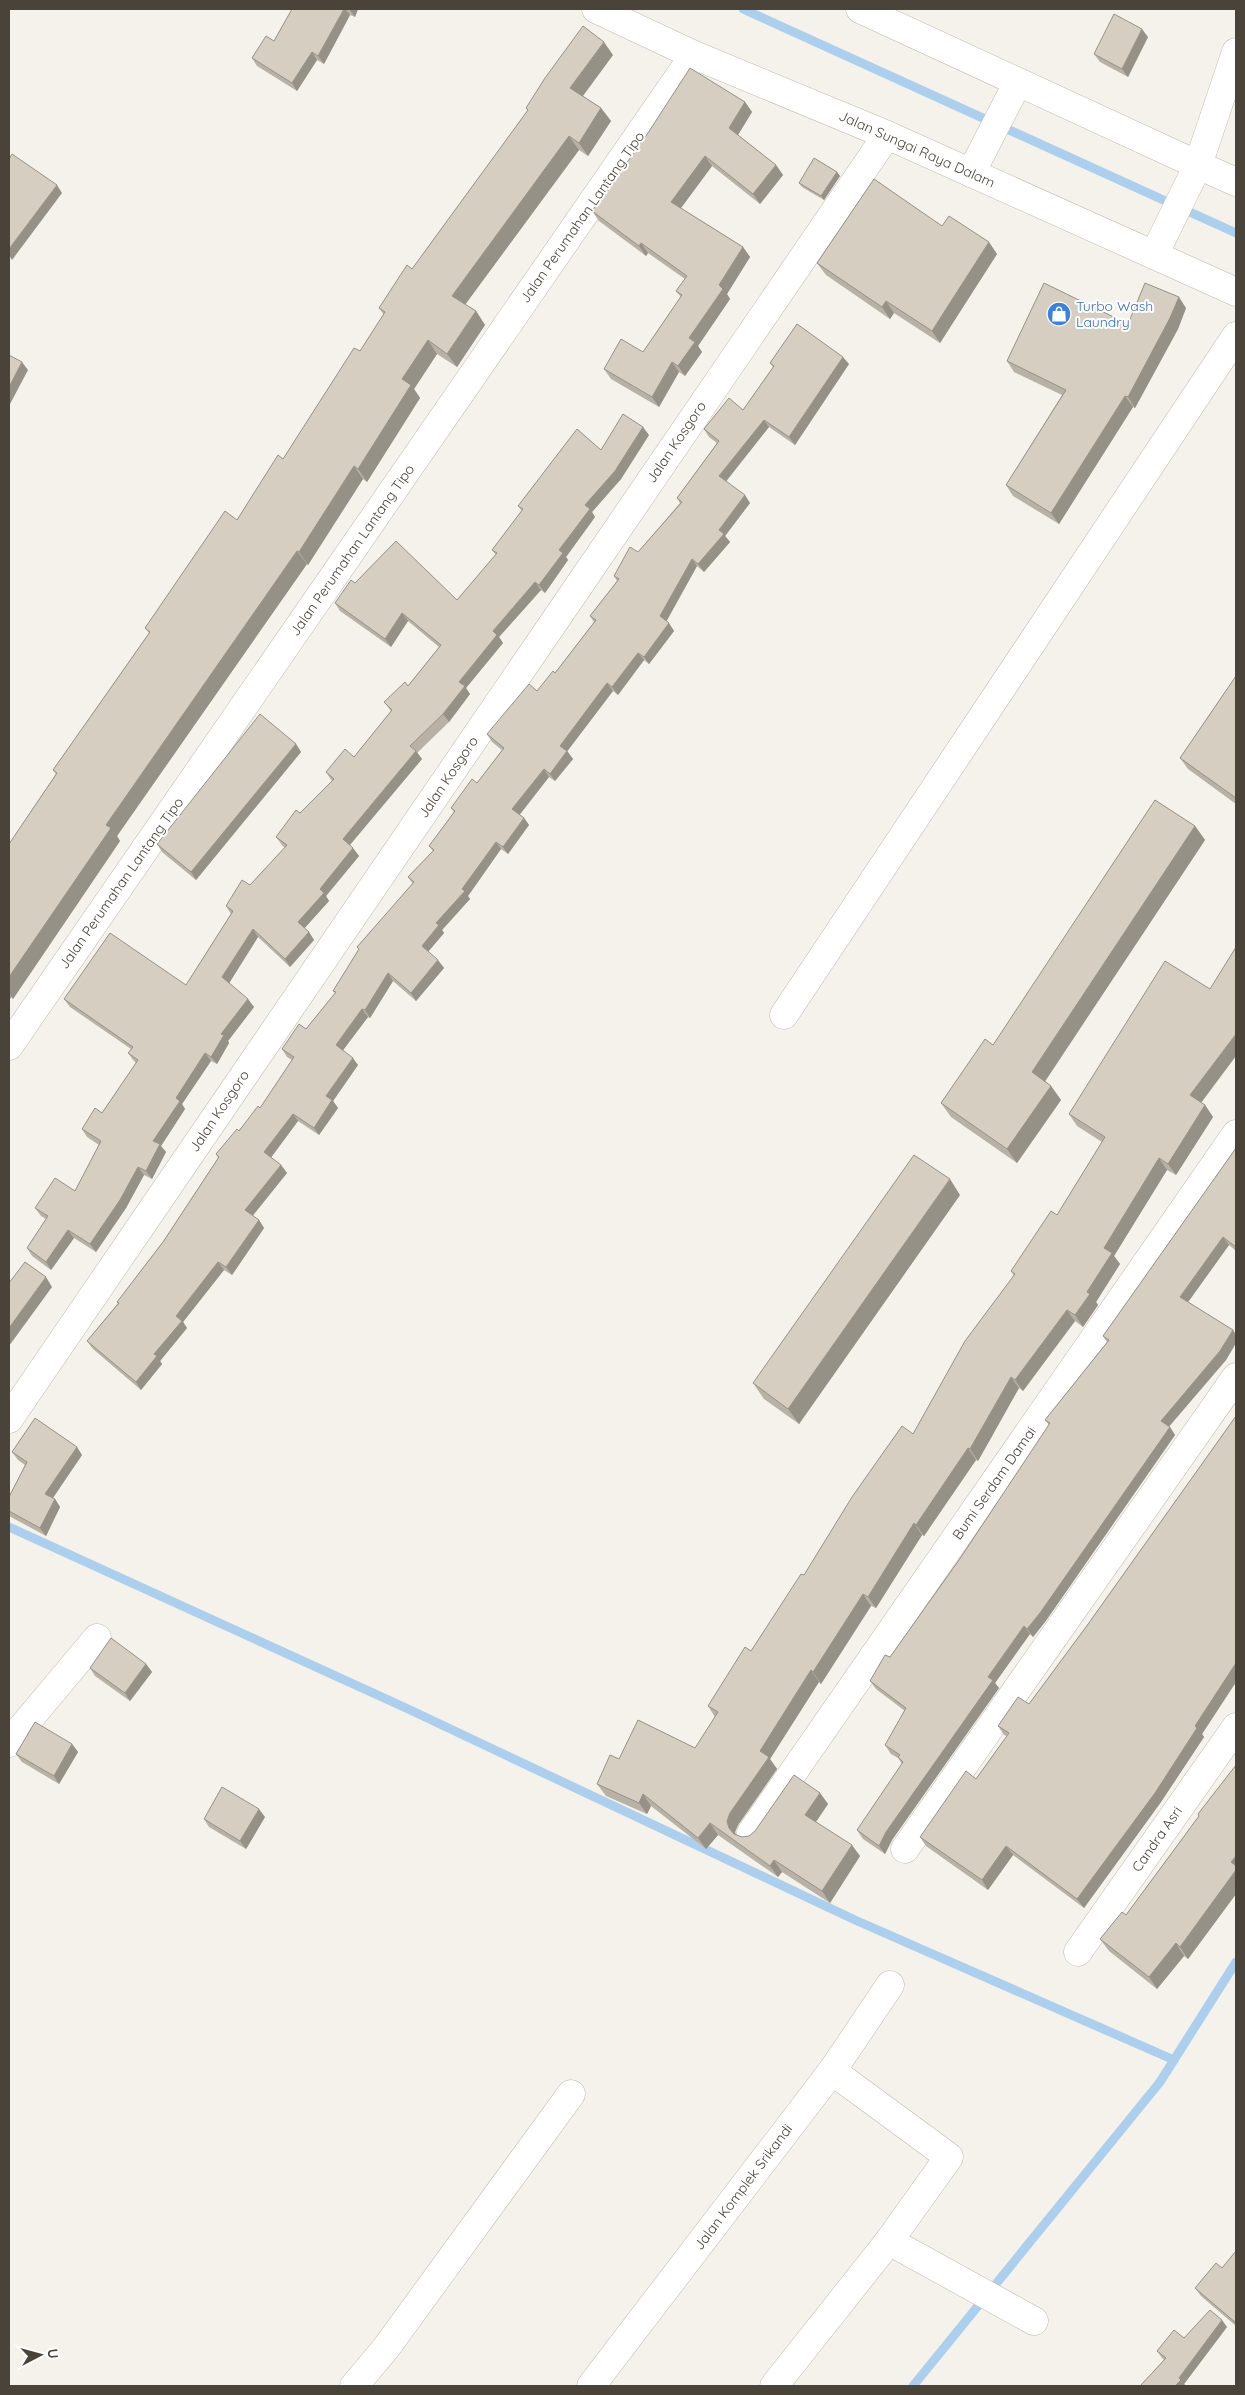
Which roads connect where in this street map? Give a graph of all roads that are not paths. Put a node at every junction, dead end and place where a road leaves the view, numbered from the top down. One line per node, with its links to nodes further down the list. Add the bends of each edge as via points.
1 (596, 9): 4 (street, Jalan Sungai Raya Dalam)
2 (860, 9): 5 (street)
3 (1236, 52): 8 (street)
4 (694, 54): 6 (street, Jalan Sungai Raya Dalam); 14 (street, Jalan Perumahan Lantang Tipo)
5 (1015, 87): 7 (street); 8 (street)
6 (887, 135): 7 (street, Jalan Sungai Raya Dalam); 17 (street, Jalan Kosgoro)
7 (976, 164): 10 (street, Jalan Sungai Raya Dalam)
8 (1193, 176): 9 (street); 10 (street)
9 (1236, 182)
10 (1159, 245): 11 (street, Jalan Sungai Raya Dalam)
11 (1236, 292)
12 (1236, 336): 13 (street)
13 (784, 1015)
14 (9, 1046)
15 (1236, 1134): 21 (street, Bumi Serdam Damai)
16 (1236, 1377): 22 (street)
17 (9, 1419)
18 (97, 1638): 20 (street)
19 (1236, 1727): 23 (street, Candra Asri)
20 (9, 1742)
21 (751, 1833)
22 (905, 1849)
23 (1078, 1952)
24 (890, 1985): 25 (street, Jalan Komplek Srikandi)
25 (832, 2071): 27 (street, via 949,2157); 30 (street, Jalan Komplek Srikandi)
26 (571, 2094): 29 (street)
27 (889, 2241): 28 (street); 31 (street)
28 (1034, 2321)
29 (354, 2386)
30 (591, 2386)
31 (774, 2386)

